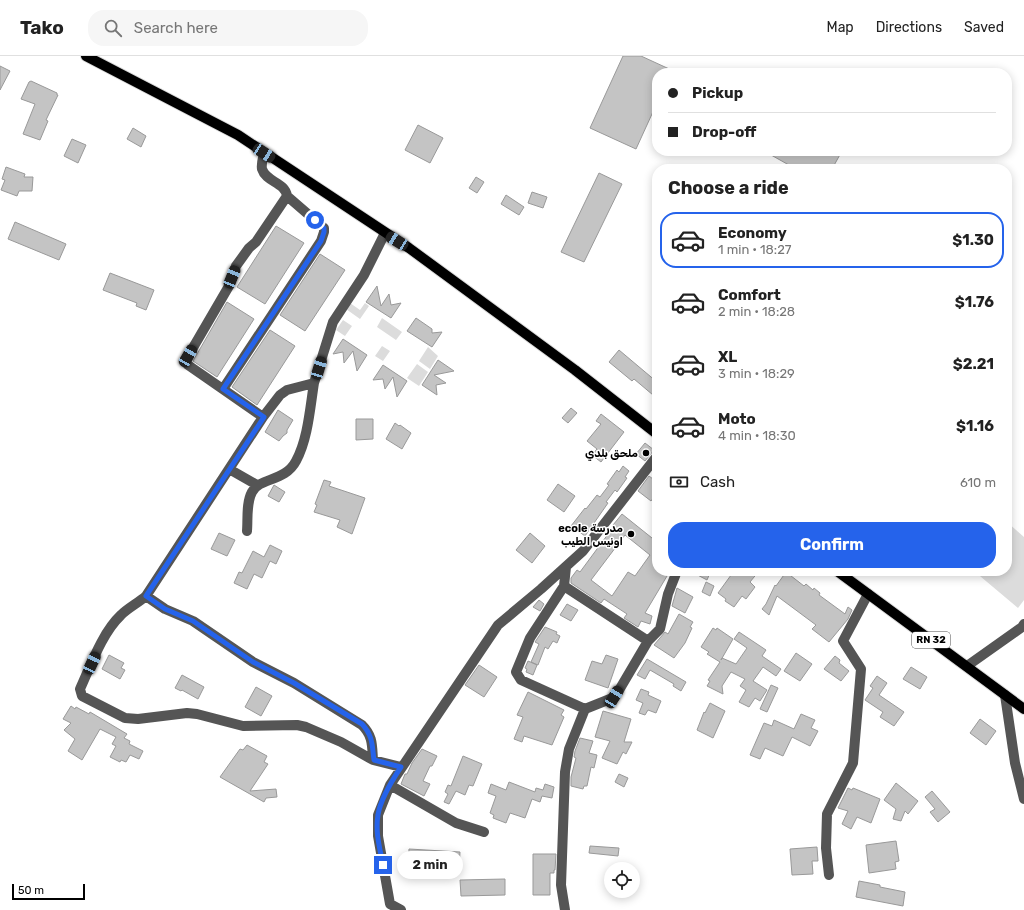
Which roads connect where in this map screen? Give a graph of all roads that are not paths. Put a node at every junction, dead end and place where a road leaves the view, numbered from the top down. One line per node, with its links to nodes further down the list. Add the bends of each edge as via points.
1 (86, 56): 2 (main road, via 238,136)
2 (264, 153): 3 (street, via 264,174 281,185); 4 (main road)
3 (287, 196): 6 (street, via 324,228 324,232 321,241); 6 (street, via 256,242 236,266 229,286 187,358 188,365)
4 (385, 233): 5 (street, via 364,274 333,322); 8 (main road, via 514,324)
5 (314, 383): 7 (street, via 287,390 280,395); 11 (street, via 303,444 296,462 286,473)
6 (223, 389): 7 (street)
7 (264, 417): 10 (street)
8 (652, 430)
9 (652, 465): 13 (street, via 583,551)
10 (229, 469): 11 (street); 18 (street)
11 (258, 485): 12 (street, via 249,501)
12 (247, 531)
13 (566, 567): 16 (street); 26 (street, via 498,625)
14 (676, 576): 20 (street, via 668,594 660,629)
15 (844, 576): 17 (main road, RN 32)
16 (564, 586): 20 (street); 23 (street, via 530,638 516,672 521,680)
17 (868, 594): 21 (main road, RN 32); 30 (street, via 843,641 861,669 853,763 827,814 826,848)
18 (146, 596): 25 (street, via 165,609 193,621 253,662 294,683 362,724 371,737); 25 (street, via 122,614 105,637 80,689 82,696 125,718 138,720 188,713 243,726 297,725 341,742)
19 (1023, 626): 21 (street)
20 (648, 641): 23 (street, via 614,697)
21 (967, 666): 22 (main road, RN 32)
22 (1005, 695): 24 (main road, RN 32); 28 (street, via 1014,763)
23 (585, 709): 32 (street, via 569,749 565,772 561,885)
24 (1024, 709)
25 (374, 760): 26 (street)
26 (401, 767): 27 (street)
27 (390, 785): 29 (street, via 456,823); 31 (street, via 378,814 378,836 390,904)
28 (1024, 799)
29 (484, 832)
30 (829, 875)
31 (401, 910)
32 (565, 910)

